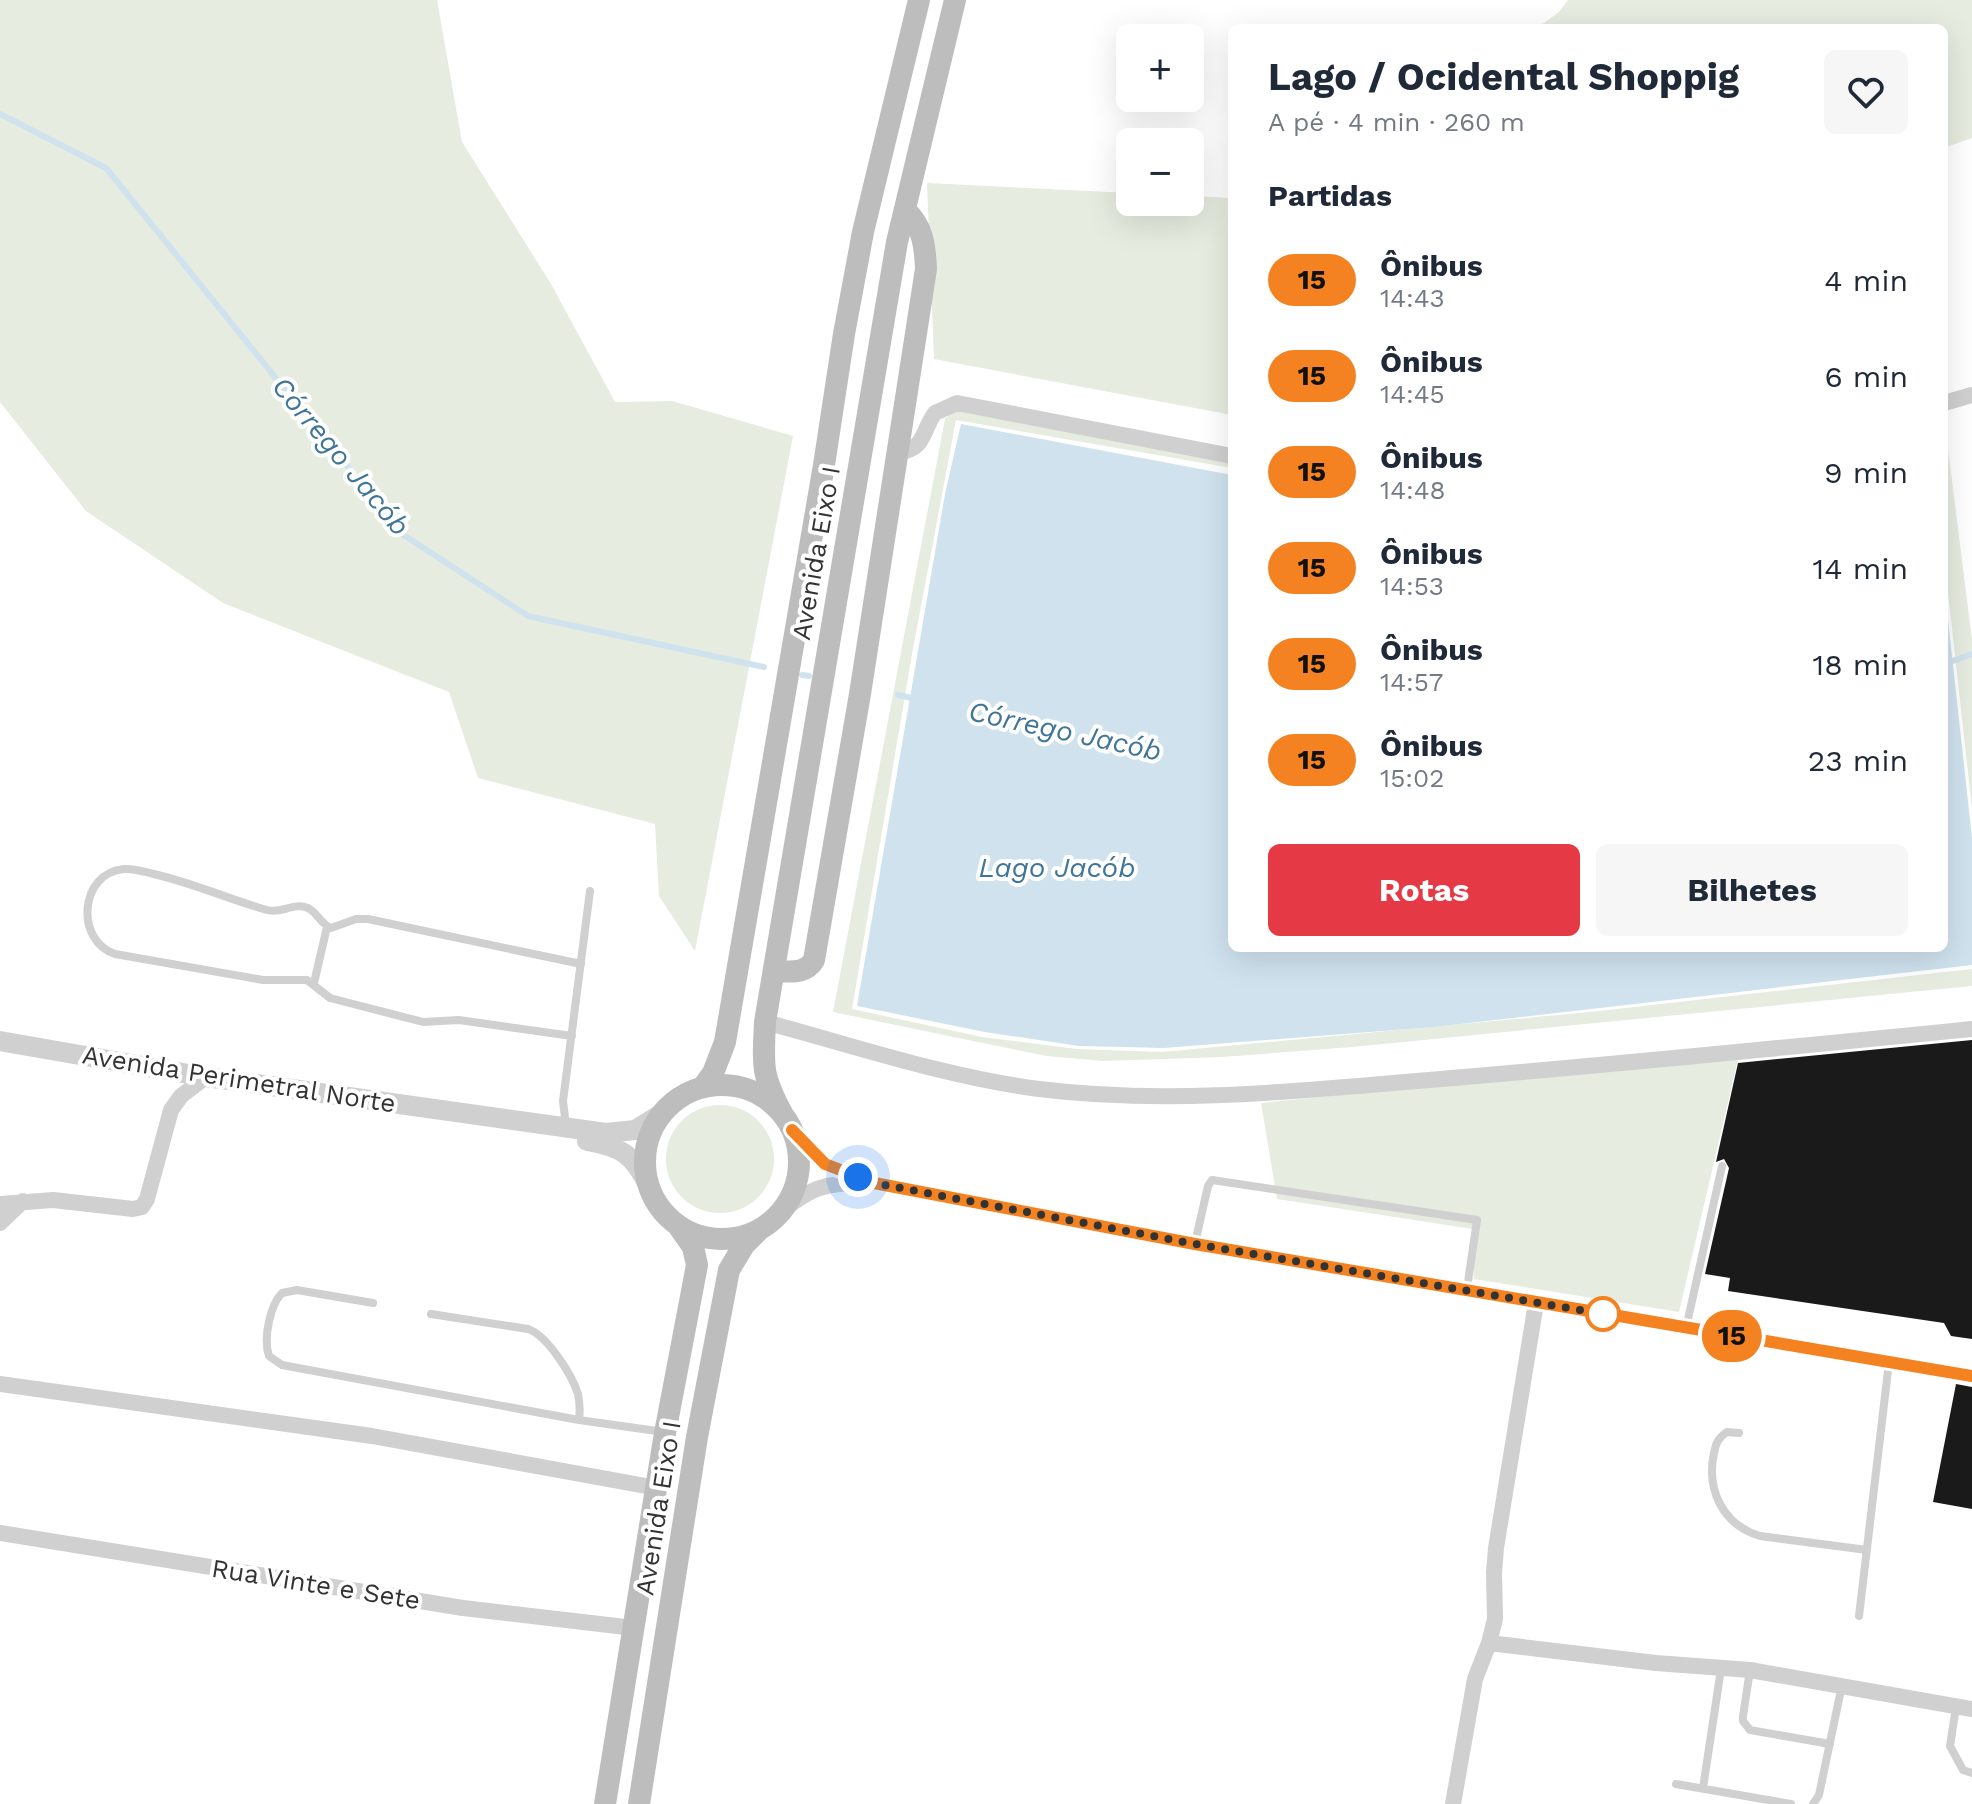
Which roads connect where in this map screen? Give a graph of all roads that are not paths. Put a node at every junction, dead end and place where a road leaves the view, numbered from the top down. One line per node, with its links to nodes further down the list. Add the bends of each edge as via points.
1 (919, 0): 18 (main road, Avenida Eixo I, via 846,319 725,1042)
2 (955, 0): 3 (main road, Avenida Eixo I)
3 (905, 210): 6 (main road, via 923,237 926,269); 11 (main road, Avenida Eixo I)
4 (1972, 395): 5 (street)
5 (1948, 402)
6 (898, 452): 7 (street, via 915,448 935,413 957,403); 11 (main road, via 814,960 803,970)
7 (1228, 455)
8 (590, 891): 10 (lane)
9 (327, 927): 10 (lane, via 368,919); 12 (lane); 12 (lane, via 310,909 297,905 271,911 133,869 107,873 88,898 89,929 108,952 263,980)
10 (581, 964): 15 (lane)
11 (774, 971): 13 (main road, Avenida Eixo I)
12 (314, 983): 15 (lane, via 330,998 423,1022 459,1020)
13 (765, 1022): 14 (street, via 976,1078 1085,1093 1180,1098 1562,1070); 20 (main road, Avenida Eixo I, via 765,1080)
14 (1972, 1029)
15 (572, 1036): 21 (lane, via 563,1101)
16 (0, 1041): 17 (street, Avenida Perimetral Norte)
17 (206, 1077): 21 (street, Avenida Perimetral Norte, via 478,1114); 25 (street, via 171,1110 142,1207)
18 (703, 1087): 19 (main road, via 680,1097); 20 (main road, via 755,1091)
19 (661, 1114): 21 (street, Avenida Perimetral Norte, via 621,1132); 24 (main road, via 646,1147)
20 (788, 1123): 23 (street, via 825,1164); 27 (main road, via 800,1148 801,1172)
21 (569, 1132): 24 (street, Avenida Perimetral Norte, via 630,1156)
22 (1722, 1166): 36 (lane)
23 (874, 1183): 27 (street, via 818,1186); 31 (street)
24 (648, 1185): 29 (main road, via 660,1208)
25 (23, 1201): 26 (street); 28 (street)
26 (0, 1204)
27 (783, 1210): 30 (main road)
28 (0, 1223)
29 (679, 1227): 30 (main road, via 714,1239); 41 (main road, Avenida Eixo I, via 693,1247 697,1265)
30 (758, 1231): 58 (main road, Avenida Eixo I, via 729,1270)
31 (1195, 1244): 32 (street); 32 (lane, via 1212,1180 1477,1220)
32 (1467, 1289): 34 (street)
33 (373, 1303): 40 (lane, via 297,1290 282,1293 266,1341 269,1356 282,1365)
34 (1536, 1303): 36 (street); 48 (street, via 1496,1548 1495,1619)
35 (431, 1314): 40 (lane, via 539,1334 574,1385)
36 (1686, 1328): 37 (street)
37 (1889, 1362): 38 (street); 45 (lane)
38 (1972, 1376)
39 (0, 1384): 43 (street, via 372,1436)
40 (579, 1420): 41 (lane)
41 (665, 1433): 43 (main road, Avenida Eixo I)
42 (1739, 1433): 45 (lane, via 1719,1438 1712,1464 1716,1497 1731,1519 1760,1536)
43 (657, 1488): 47 (main road, Avenida Eixo I)
44 (0, 1533): 47 (street, Rua Vinte e Sete, via 463,1608)
45 (1867, 1550): 46 (lane)
46 (1859, 1616)
47 (634, 1628): 57 (main road, Avenida Eixo I)
48 (1489, 1643): 49 (street); 59 (street, via 1475,1679)
49 (1721, 1669): 50 (street); 56 (lane)
50 (1750, 1670): 51 (street); 53 (lane, via 1743,1721 1750,1730)
51 (1842, 1685): 52 (street); 53 (lane)
52 (1964, 1707): 54 (lane, via 1950,1746 1963,1770)
53 (1830, 1744): 61 (lane)
54 (1972, 1773)
55 (1676, 1784): 56 (lane)
56 (1703, 1788): 60 (lane)
57 (605, 1804)
58 (639, 1804)
59 (1453, 1804)
60 (1791, 1804)
61 (1813, 1804)

